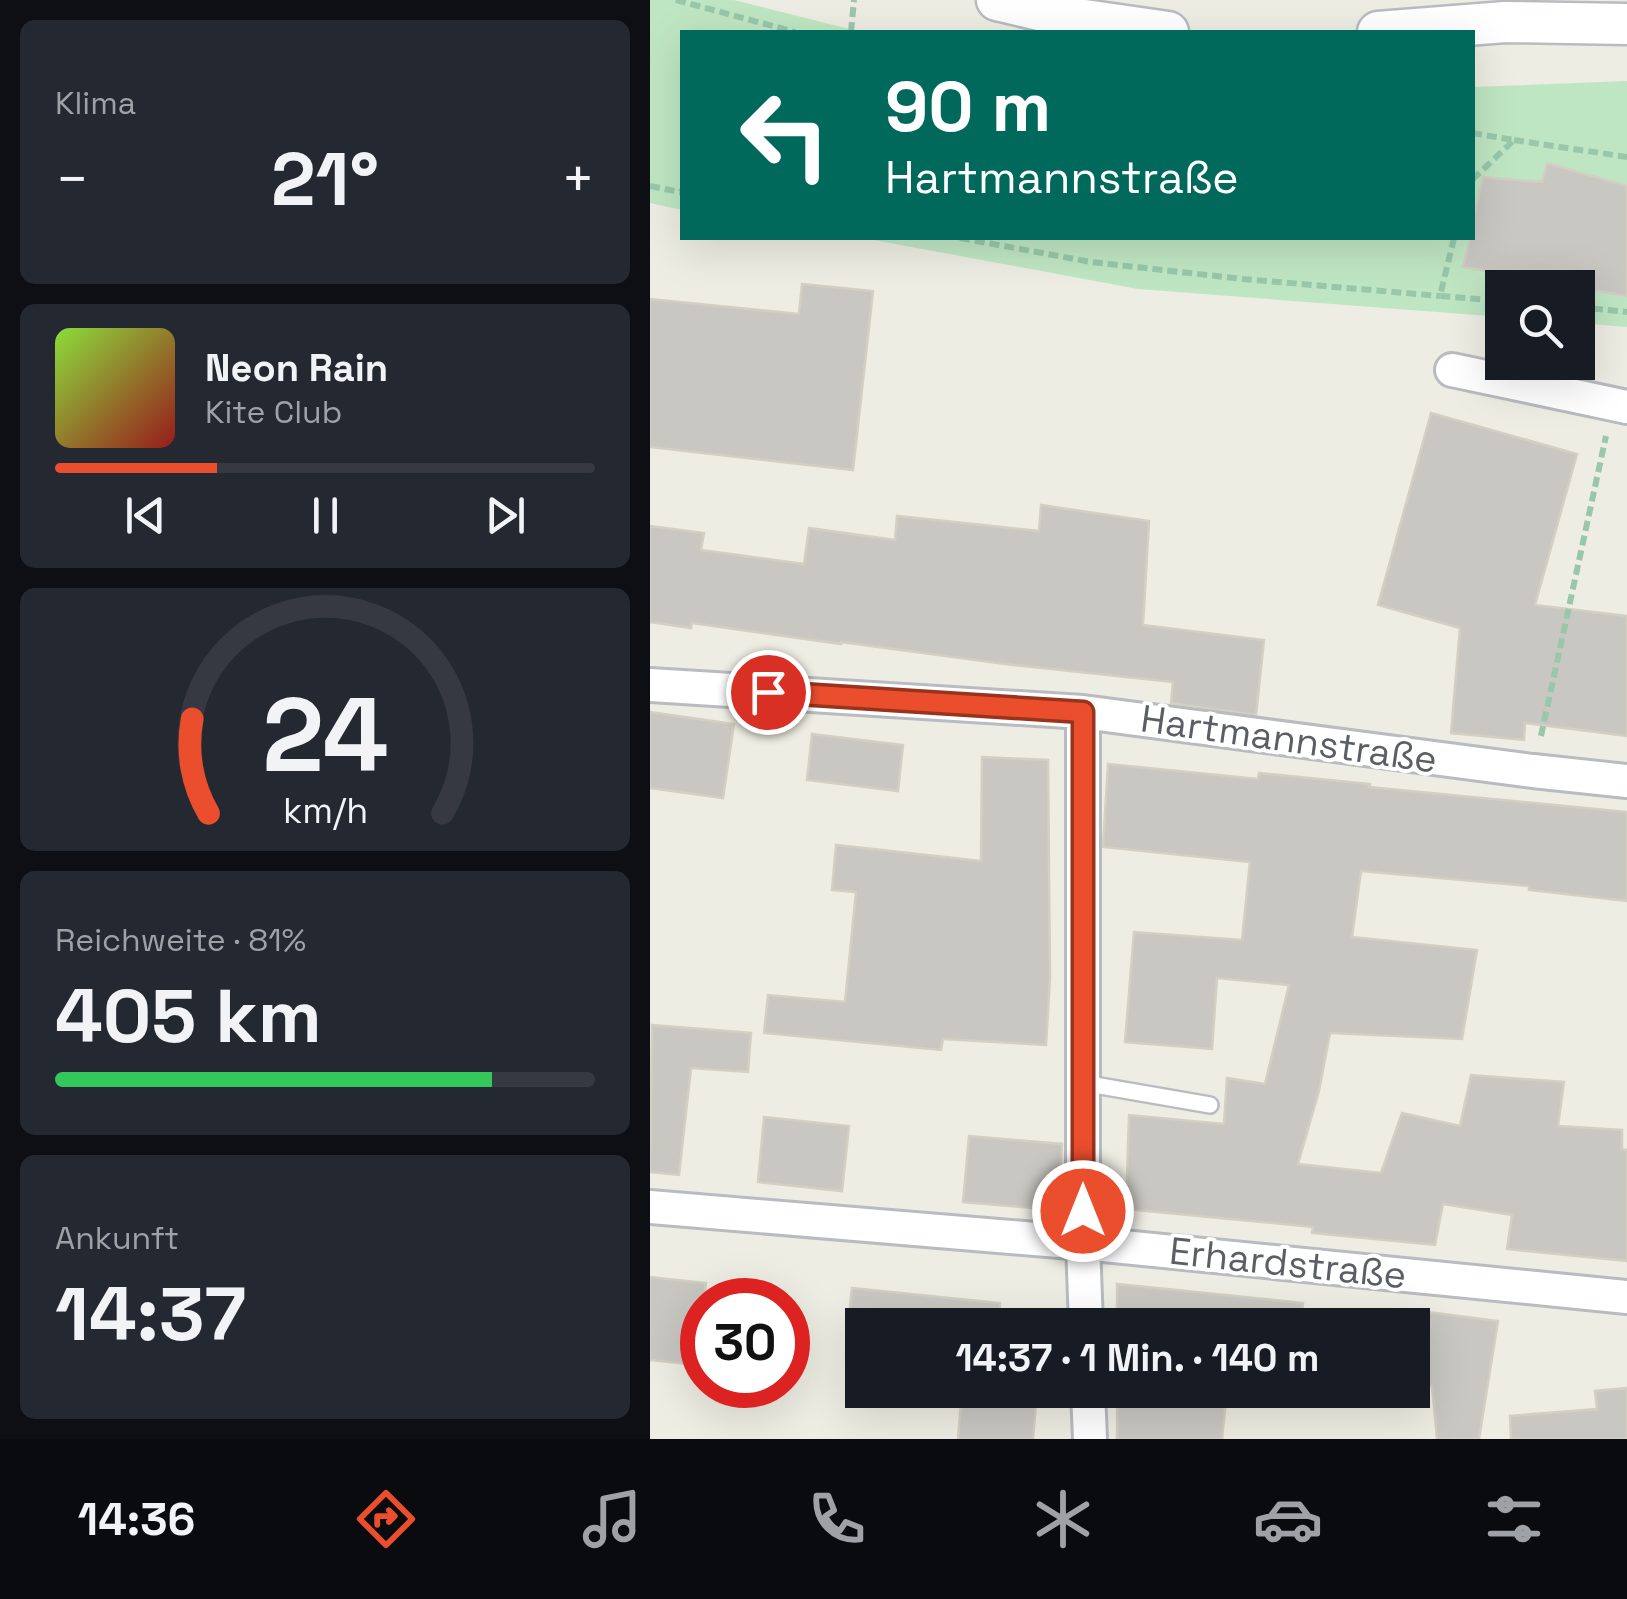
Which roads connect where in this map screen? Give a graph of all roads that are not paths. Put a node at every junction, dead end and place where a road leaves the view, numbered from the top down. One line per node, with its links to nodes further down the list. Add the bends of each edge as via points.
1 (997, 0): 3 (street)
2 (1627, 24): 4 (street, via 1505,22)
3 (1154, 30)
4 (1403, 30)
5 (1452, 370): 6 (street)
6 (1620, 405)
7 (650, 685): 8 (street, Hartmannstraße)
8 (1083, 712): 9 (street, Hartmannstraße); 10 (street)
9 (1627, 781)
10 (1082, 1082): 11 (lane); 13 (street)
11 (1210, 1104)
12 (650, 1207): 13 (street, Erhardstraße)
13 (1083, 1243): 14 (street, Erhardstraße); 15 (street)
14 (1627, 1297)
15 (1085, 1308)
16 (1089, 1408): 17 (street)
17 (1090, 1439)

